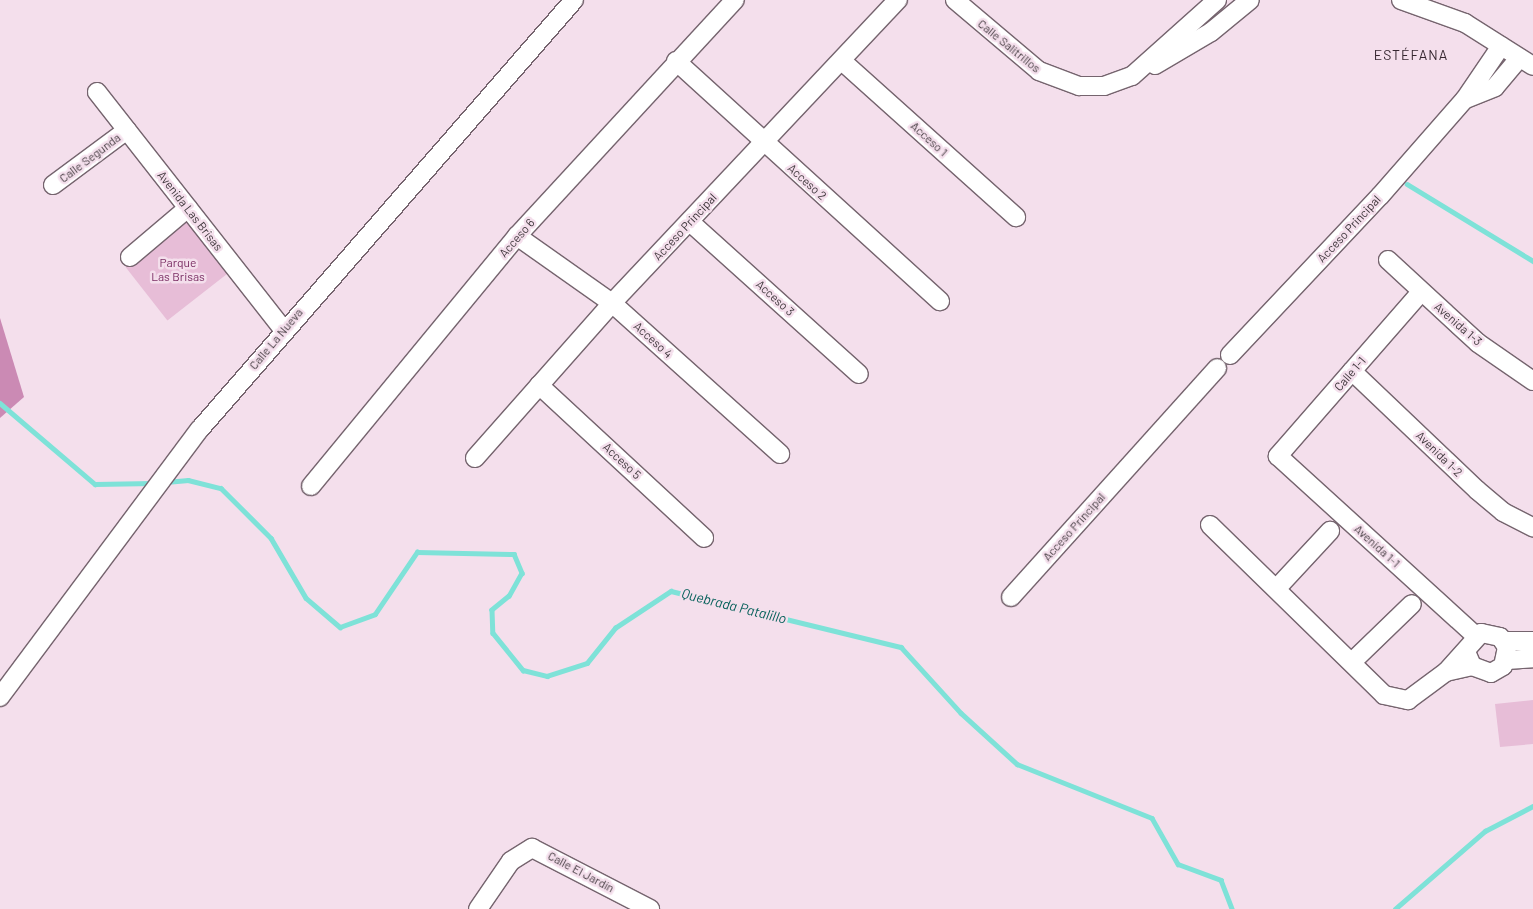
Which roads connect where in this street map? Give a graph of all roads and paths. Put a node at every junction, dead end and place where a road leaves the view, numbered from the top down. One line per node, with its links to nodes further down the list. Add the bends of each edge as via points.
1 (574, 0): 27 (street, Calle La Nueva)
2 (735, 0): 9 (street, Acceso 6)
3 (898, 0): 10 (street, Acceso Principal)
4 (955, 0): 12 (street, Calle Salitrillos, via 1019,56 1057,80 1104,86)
5 (1217, 0): 12 (street, Calle Salitrillos)
6 (1250, 0): 12 (street, via 1180,53)
7 (1401, 0): 8 (street, via 1465,23)
8 (1501, 46): 11 (street); 14 (street, Acceso Principal)
9 (676, 61): 16 (street, Acceso 2); 21 (street, Acceso 6)
10 (842, 61): 16 (street, Acceso Principal); 19 (street, Acceso 1)
11 (1526, 62): 14 (street, via 1495,87)
12 (1132, 76)
13 (97, 92): 15 (street, Avenida Las Brisas)
14 (1465, 99): 41 (street, Acceso Principal, via 1230,355 1230,368 1217,368)
15 (127, 130): 17 (street, Calle Segunda); 18 (street, Avenida Las Brisas)
16 (764, 143): 20 (street, Acceso Principal); 25 (street, Acceso 2)
17 (53, 185)
18 (188, 208): 22 (street); 27 (street, Avenida Las Brisas)
19 (1016, 217)
20 (690, 222): 26 (street, Acceso Principal); 29 (street, Acceso 3)
21 (517, 236): 26 (street, Acceso 4); 35 (street, Acceso 6)
22 (130, 256)
23 (1388, 260): 24 (street, Avenida 1-3)
24 (1421, 292): 28 (street, Calle 1-1); 30 (street, Avenida 1-3, via 1478,343)
25 (940, 301)
26 (612, 303): 31 (street, Acceso Principal); 32 (street, Acceso 4)
27 (283, 329): 50 (street, Calle La Nueva, via 200,429)
28 (1352, 371): 33 (street, Calle 1-1); 37 (street, Avenida 1-2, via 1477,490 1503,512)
29 (859, 374)
30 (1533, 381)
31 (539, 385): 34 (street, Acceso Principal); 39 (street, Acceso 5)
32 (780, 454)
33 (1278, 456): 43 (street, Avenida 1-1)
34 (475, 458)
35 (311, 486)
36 (1210, 525): 40 (street)
37 (1533, 527)
38 (1330, 531): 40 (street)
39 (704, 538)
40 (1277, 588): 49 (street)
41 (1011, 597)
42 (1412, 604): 49 (street)
43 (1476, 636): 44 (street, via 1488,632); 47 (street)
44 (1504, 641): 45 (street); 48 (street)
45 (1533, 641)
46 (1533, 658): 48 (street)
47 (1470, 660): 48 (street, via 1492,673); 49 (street, via 1446,672 1419,694 1397,701 1384,695)
48 (1507, 660)
49 (1352, 662)
50 (0, 697)
51 (478, 909): 52 (street, Calle El Jardín, via 511,861 532,848)
52 (650, 909)

